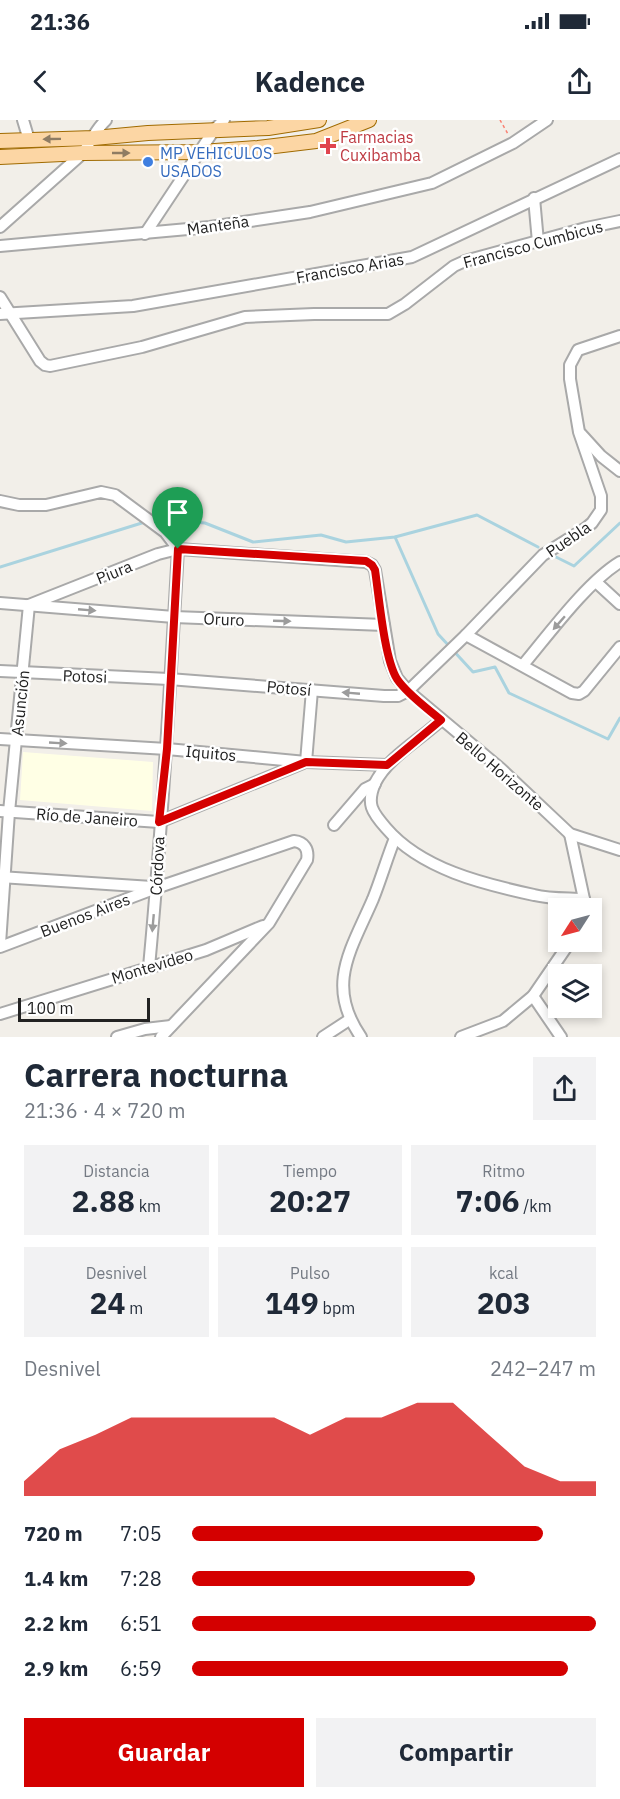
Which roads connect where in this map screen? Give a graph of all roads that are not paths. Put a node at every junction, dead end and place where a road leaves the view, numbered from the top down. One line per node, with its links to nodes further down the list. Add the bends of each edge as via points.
1 (23, 120): 8 (street)
2 (106, 120): 7 (street)
3 (319, 120): 6 (main road, via 268,128)
4 (369, 120): 10 (main road, via 316,141)
5 (547, 120): 17 (street, Manteña, via 513,143 432,183 310,212)
6 (219, 125): 7 (main road); 10 (street)
7 (94, 138): 8 (main road, one-way to 8); 11 (street)
8 (29, 140): 9 (main road)
9 (0, 141)
10 (201, 152): 11 (main road, one-way to 10); 17 (street)
11 (83, 153): 12 (main road); 16 (street)
12 (0, 157)
13 (620, 159): 14 (street, Francisco Arias)
14 (534, 198): 18 (street); 21 (street, Francisco Arias, via 412,257 133,306)
15 (620, 221): 18 (street, Francisco Cumbicus)
16 (0, 227)
17 (145, 234): 19 (street, Manteña)
18 (538, 242): 21 (street, Francisco Cumbicus, via 465,261 388,314 245,317 142,347 50,366 45,365)
19 (0, 246)
20 (0, 297): 21 (street)
21 (5, 314)
22 (620, 336): 23 (street, Puebla, via 585,346 571,359 570,379)
23 (579, 432): 24 (street); 35 (street, Puebla, via 601,496 598,516 543,555)
24 (619, 469)
25 (0, 501): 26 (street, via 46,505 101,492 115,495 165,532)
26 (178, 549): 28 (street, Piura, via 366,561); 32 (street, Piura); 33 (street, Córdova)
27 (620, 562): 29 (street)
28 (372, 565): 34 (street, Bello Horizonte)
29 (596, 582): 31 (street); 37 (street, one-way to 37)
30 (0, 603): 32 (street, Piura)
31 (620, 604)
32 (29, 605): 33 (street, Oruro, one-way to 33); 39 (street, Asunción)
33 (174, 617): 34 (street, Oruro, one-way to 34); 40 (street, Córdova)
34 (384, 625): 42 (street, Bello Horizonte, via 390,661)
35 (466, 635): 37 (street); 42 (street, Puebla)
36 (620, 647): 37 (street, via 579,694)
37 (523, 665)
38 (0, 671): 39 (street, Potosi)
39 (24, 673): 40 (street, Potosi); 45 (street, Asunción)
40 (169, 679): 41 (street, Potosí); 46 (street, Córdova)
41 (312, 690): 42 (street, Potosí, one-way to 41, via 384,696); 47 (street)
42 (408, 691): 43 (street, Bello Horizonte)
43 (441, 720): 48 (street); 53 (street, Bello Horizonte, via 500,768)
44 (0, 739): 45 (street, Iquitos)
45 (16, 740): 46 (street, Iquitos, one-way to 46); 50 (street, Asunción)
46 (167, 749): 47 (street, Iquitos); 51 (street, Córdova)
47 (306, 762): 48 (street, Iquitos); 51 (street, Río de Janeiro)
48 (387, 765): 49 (street)
49 (375, 784): 52 (street); 54 (street, via 371,809)
50 (4, 811): 51 (street, Río de Janeiro); 56 (street, Asunción)
51 (159, 822): 57 (street, Córdova)
52 (334, 825)
53 (570, 834): 55 (street, Bello Horizonte); 59 (street)
54 (395, 838): 58 (street, via 421,857 474,880); 66 (street, via 348,954 342,986)
55 (620, 850)
56 (3, 877): 57 (street); 61 (street, Asunción)
57 (156, 888): 60 (street, Buenos Aires, via 300,842 306,846 307,860); 61 (street, Buenos Aires); 63 (street, Córdova, one-way to 63)
58 (548, 898)
59 (583, 898)
60 (268, 923): 63 (street, Montevideo, via 206,950); 67 (street)
61 (0, 946)
62 (563, 952): 64 (street)
63 (149, 967): 65 (street, Montevideo)
64 (533, 996): 72 (street, via 503,1021); 73 (street)
65 (0, 1014)
66 (350, 1020): 70 (street); 71 (street)
67 (171, 1026): 68 (street); 69 (street)
68 (117, 1037)
69 (161, 1037)
70 (324, 1037)
71 (361, 1037)
72 (461, 1037)
73 (561, 1037)

